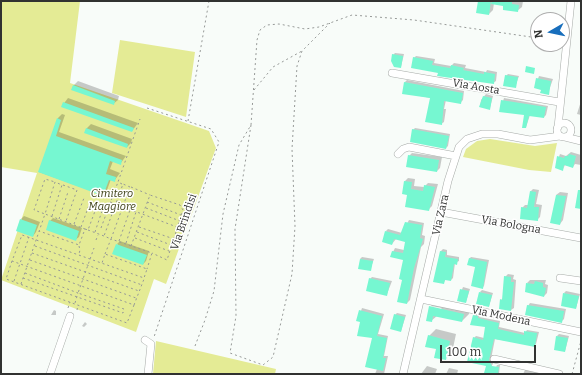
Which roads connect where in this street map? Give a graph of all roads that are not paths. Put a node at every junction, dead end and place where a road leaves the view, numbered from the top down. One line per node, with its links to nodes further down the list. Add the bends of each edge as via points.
1 (571, 1): 3 (street)
2 (392, 72): 3 (street, Via Aosta)
3 (560, 102): 4 (street)
4 (559, 110): 5 (street); 5 (street, via 570,128)
5 (562, 132): 6 (street); 8 (street, Via Zara, via 530,140 498,134 478,135 467,139 459,147)
6 (581, 141)
7 (398, 154): 8 (street, via 403,149 413,147)
8 (456, 156): 9 (street, Via Zara)
9 (441, 212): 10 (street, Via Bologna); 13 (street, Via Zara)
10 (581, 238)
11 (560, 278): 12 (street)
12 (581, 281)
13 (421, 299): 15 (street, Via Modena); 20 (street, Via Zara)
14 (70, 316): 18 (street)
15 (581, 332)
16 (148, 342): 19 (street)
17 (494, 359): 21 (street)
18 (50, 374)
19 (148, 374)
20 (403, 374)
21 (559, 374)

